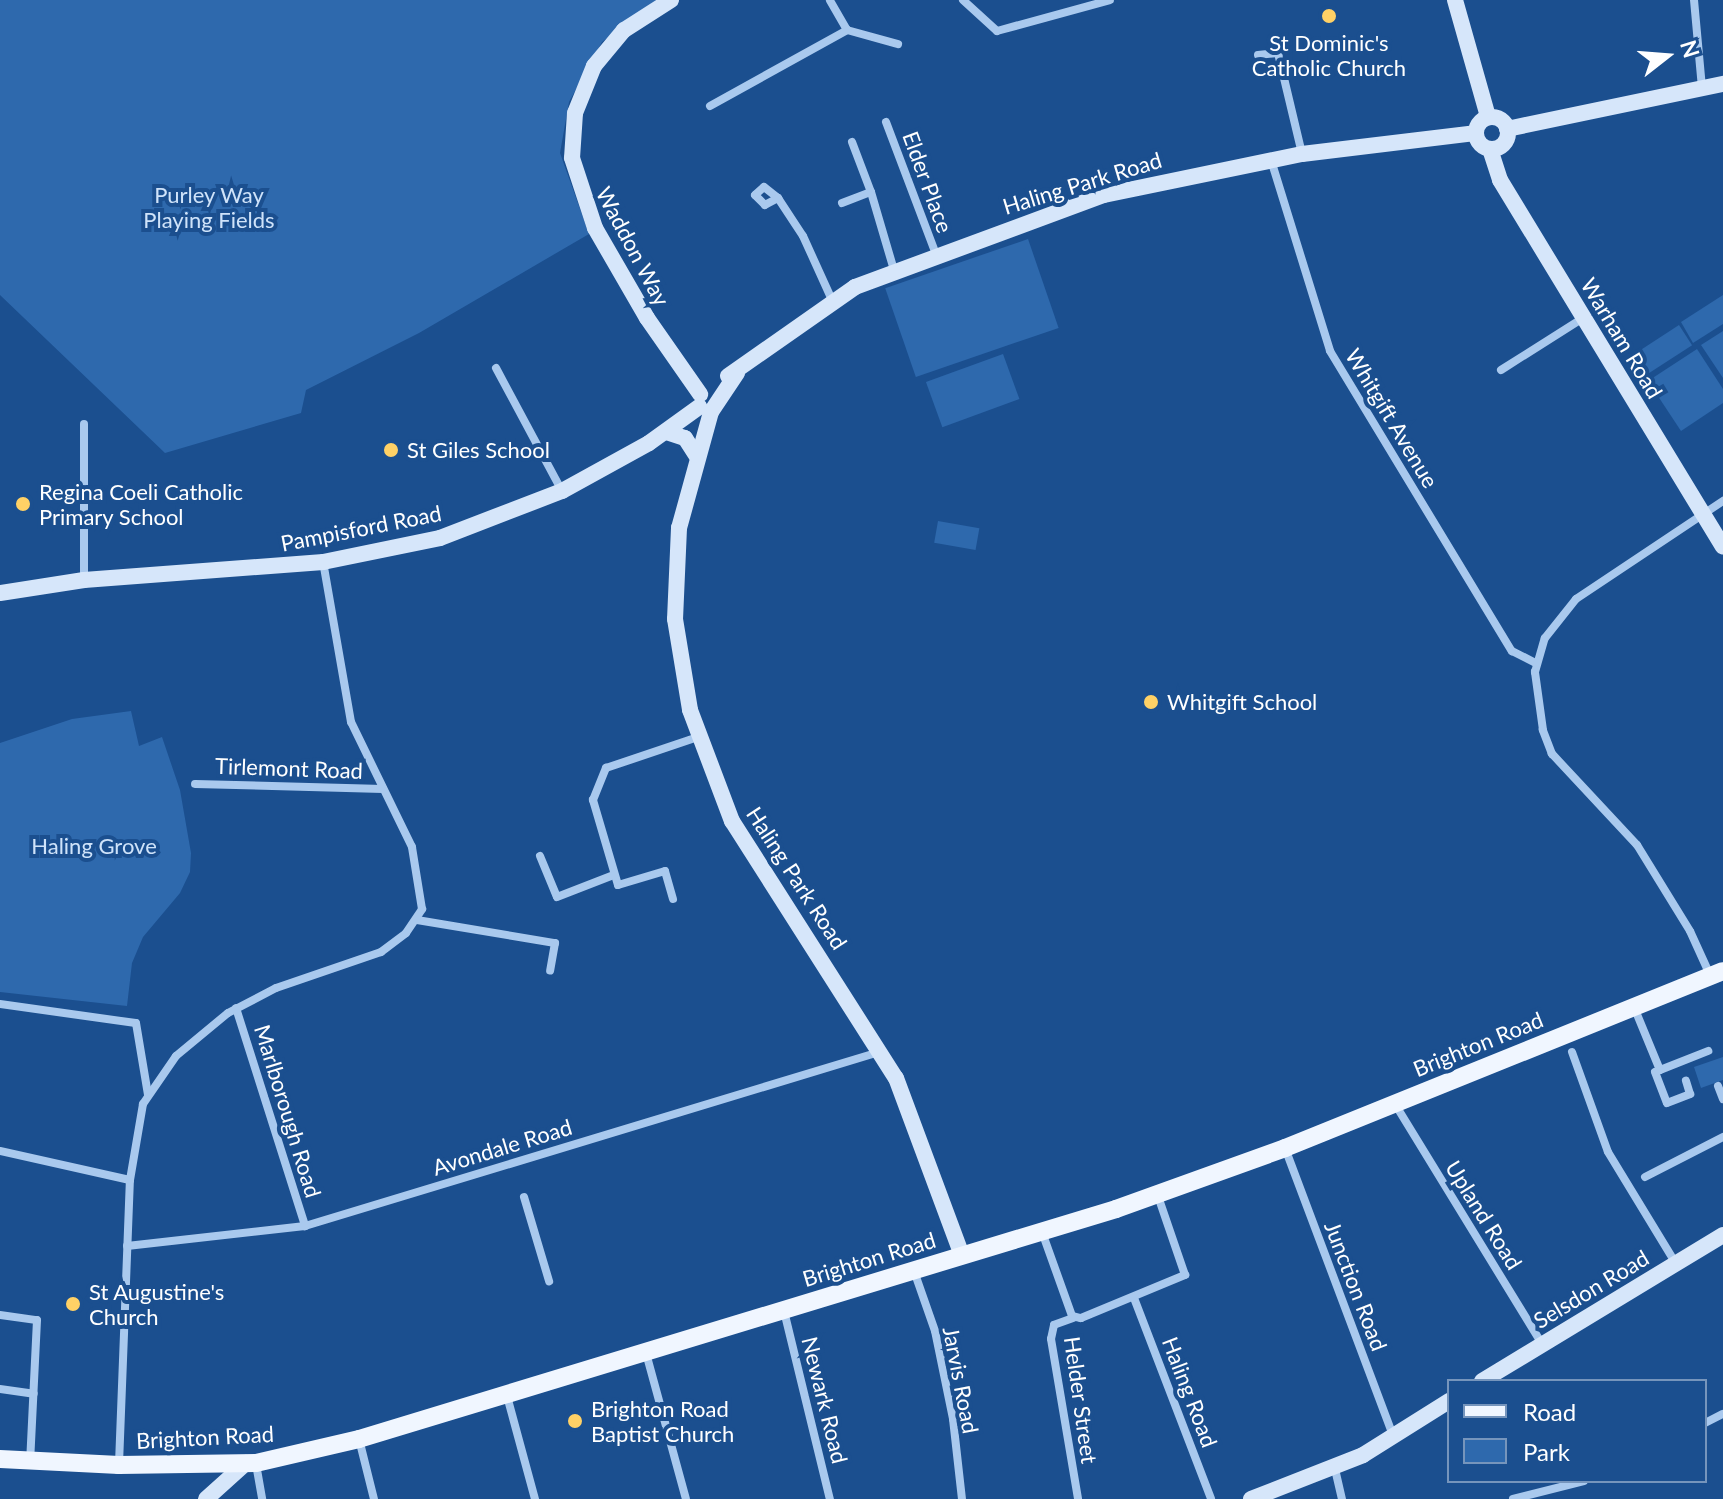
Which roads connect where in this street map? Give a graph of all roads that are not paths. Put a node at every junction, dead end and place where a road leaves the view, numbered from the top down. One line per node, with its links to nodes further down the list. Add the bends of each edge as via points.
1 (671, 0): 30 (street, Waddon Way, via 624,30 594,66 575,113 572,158 580,197 600,238)
2 (830, 0): 7 (street)
3 (963, 0): 4 (street, via 997,31)
4 (1110, 0)
5 (1455, 0): 13 (street)
6 (1694, 0): 11 (street)
7 (847, 30): 8 (street); 12 (street)
8 (898, 44)
9 (1258, 55): 19 (street, via 1278,53)
10 (1723, 84): 11 (street)
11 (1702, 88): 15 (street)
12 (710, 106)
13 (1488, 117): 15 (street, via 1502,121); 16 (street)
14 (886, 122): 24 (street, Elder Place)
15 (1507, 129): 18 (street, via 1505,142)
16 (1475, 133): 18 (street); 19 (street, Haling Park Road)
17 (852, 142): 21 (street)
18 (1490, 149): 27 (street, Warham Road, via 1500,180)
19 (1302, 154): 20 (street, Haling Park Road)
20 (1271, 160): 24 (street, Haling Park Road, via 1104,195); 41 (street, Whitgift Avenue, via 1330,351 1512,651)
21 (871, 192): 23 (street); 25 (street)
22 (778, 198): 26 (street, via 803,236)
23 (842, 203)
24 (936, 254): 25 (street, Haling Park Road)
25 (894, 270): 26 (street, Haling Park Road)
26 (832, 300): 30 (street, Haling Park Road, via 728,376)
27 (1583, 318): 29 (street); 36 (street, Warham Road)
28 (496, 368): 34 (street)
29 (1501, 370)
30 (709, 401): 32 (street, Pampisford Road); 33 (street, Haling Park Road)
31 (84, 424): 39 (street)
32 (666, 432): 33 (street, via 685,438); 34 (street, Pampisford Road)
33 (696, 455): 42 (street, Haling Park Road, via 679,528 674,585 680,663)
34 (562, 491): 38 (street, Pampisford Road, via 440,538)
35 (1723, 501): 36 (street)
36 (1700, 514): 37 (street, Warham Road); 41 (street, via 1673,539 1576,599 1553,625)
37 (1723, 547)
38 (323, 562): 39 (street, Pampisford Road); 44 (street, via 351,722)
39 (84, 580): 40 (street, Pampisford Road)
40 (0, 593)
41 (1536, 663): 50 (street, via 1537,696 1549,748 1637,845)
42 (698, 737): 46 (street, via 606,768 593,800); 54 (street, Haling Park Road, via 732,821)
43 (195, 784): 44 (street, Tirlemont Road)
44 (383, 789): 48 (street, via 419,870 422,902)
45 (540, 856): 46 (street, via 557,897)
46 (611, 876): 47 (street, via 618,885 665,871)
47 (673, 899)
48 (417, 920): 49 (street, via 555,943); 53 (street, via 381,952 276,988)
49 (550, 971)
50 (1717, 973): 52 (main road, Brighton Road)
51 (0, 1004): 60 (street, via 136,1023)
52 (1634, 1006): 57 (street); 62 (main road, Brighton Road)
53 (236, 1008): 60 (street, via 176,1056); 70 (street, Marlborough Road)
54 (881, 1051): 70 (street, Avondale Road); 74 (street, Haling Park Road, via 902,1091)
55 (1708, 1051): 57 (street)
56 (1572, 1052): 75 (street, via 1608,1152)
57 (1660, 1070): 58 (street, via 1655,1072 1667,1103 1690,1094)
58 (1686, 1081)
59 (1718, 1086): 61 (street)
60 (148, 1095): 67 (street, via 138,1116)
61 (1723, 1099)
62 (1395, 1103): 64 (main road, Brighton Road); 82 (street, Upland Road)
63 (1723, 1137): 66 (street)
64 (1285, 1148): 68 (main road, Brighton Road); 89 (street, Junction Road)
65 (0, 1151): 67 (street)
66 (1645, 1177)
67 (130, 1180): 73 (street)
68 (1158, 1195): 71 (main road, Brighton Road); 78 (street, via 1185,1275)
69 (524, 1197): 77 (street)
70 (305, 1226): 73 (street, Avondale Road)
71 (1042, 1232): 74 (main road, Brighton Road); 81 (street)
72 (1723, 1235): 75 (street, Selsdon Road)
73 (127, 1246): 95 (street)
74 (962, 1255): 76 (main road, Brighton Road)
75 (1676, 1264): 82 (street, Selsdon Road)
76 (914, 1271): 79 (main road, Brighton Road); 105 (street, Jarvis Road, via 935,1331)
77 (549, 1281)
78 (1134, 1298): 81 (street); 107 (street, Haling Road)
79 (784, 1310): 83 (main road, Brighton Road); 104 (street, Newark Road)
80 (0, 1315): 86 (street, via 37,1320)
81 (1073, 1318): 106 (street, Helder Street, via 1054,1325 1051,1339)
82 (1542, 1344): 84 (street, Selsdon Road)
83 (646, 1353): 87 (main road, Brighton Road); 103 (street)
84 (1485, 1379)
85 (0, 1389): 86 (street)
86 (34, 1394): 92 (street)
87 (507, 1396): 90 (main road, Brighton Road); 102 (street)
88 (1447, 1402): 89 (street)
89 (1393, 1436): 96 (street)
90 (359, 1439): 94 (main road, Brighton Road); 101 (street)
91 (0, 1459): 92 (main road, Brighton Road)
92 (30, 1461): 95 (main road, Brighton Road)
93 (220, 1463): 94 (main road, Brighton Road); 95 (main road, Brighton Road); 99 (street)
94 (251, 1463): 99 (street); 100 (street)
95 (119, 1465)
96 (1335, 1469): 98 (street); 109 (street)
97 (1576, 1483): 110 (street)
98 (1274, 1495): 108 (street)
99 (210, 1497)
100 (262, 1499)
101 (374, 1499)
102 (535, 1499)
103 (686, 1499)
104 (830, 1499)
105 (962, 1499)
106 (1078, 1499)
107 (1211, 1499)
108 (1251, 1499)
109 (1342, 1499)
110 (1513, 1499)

